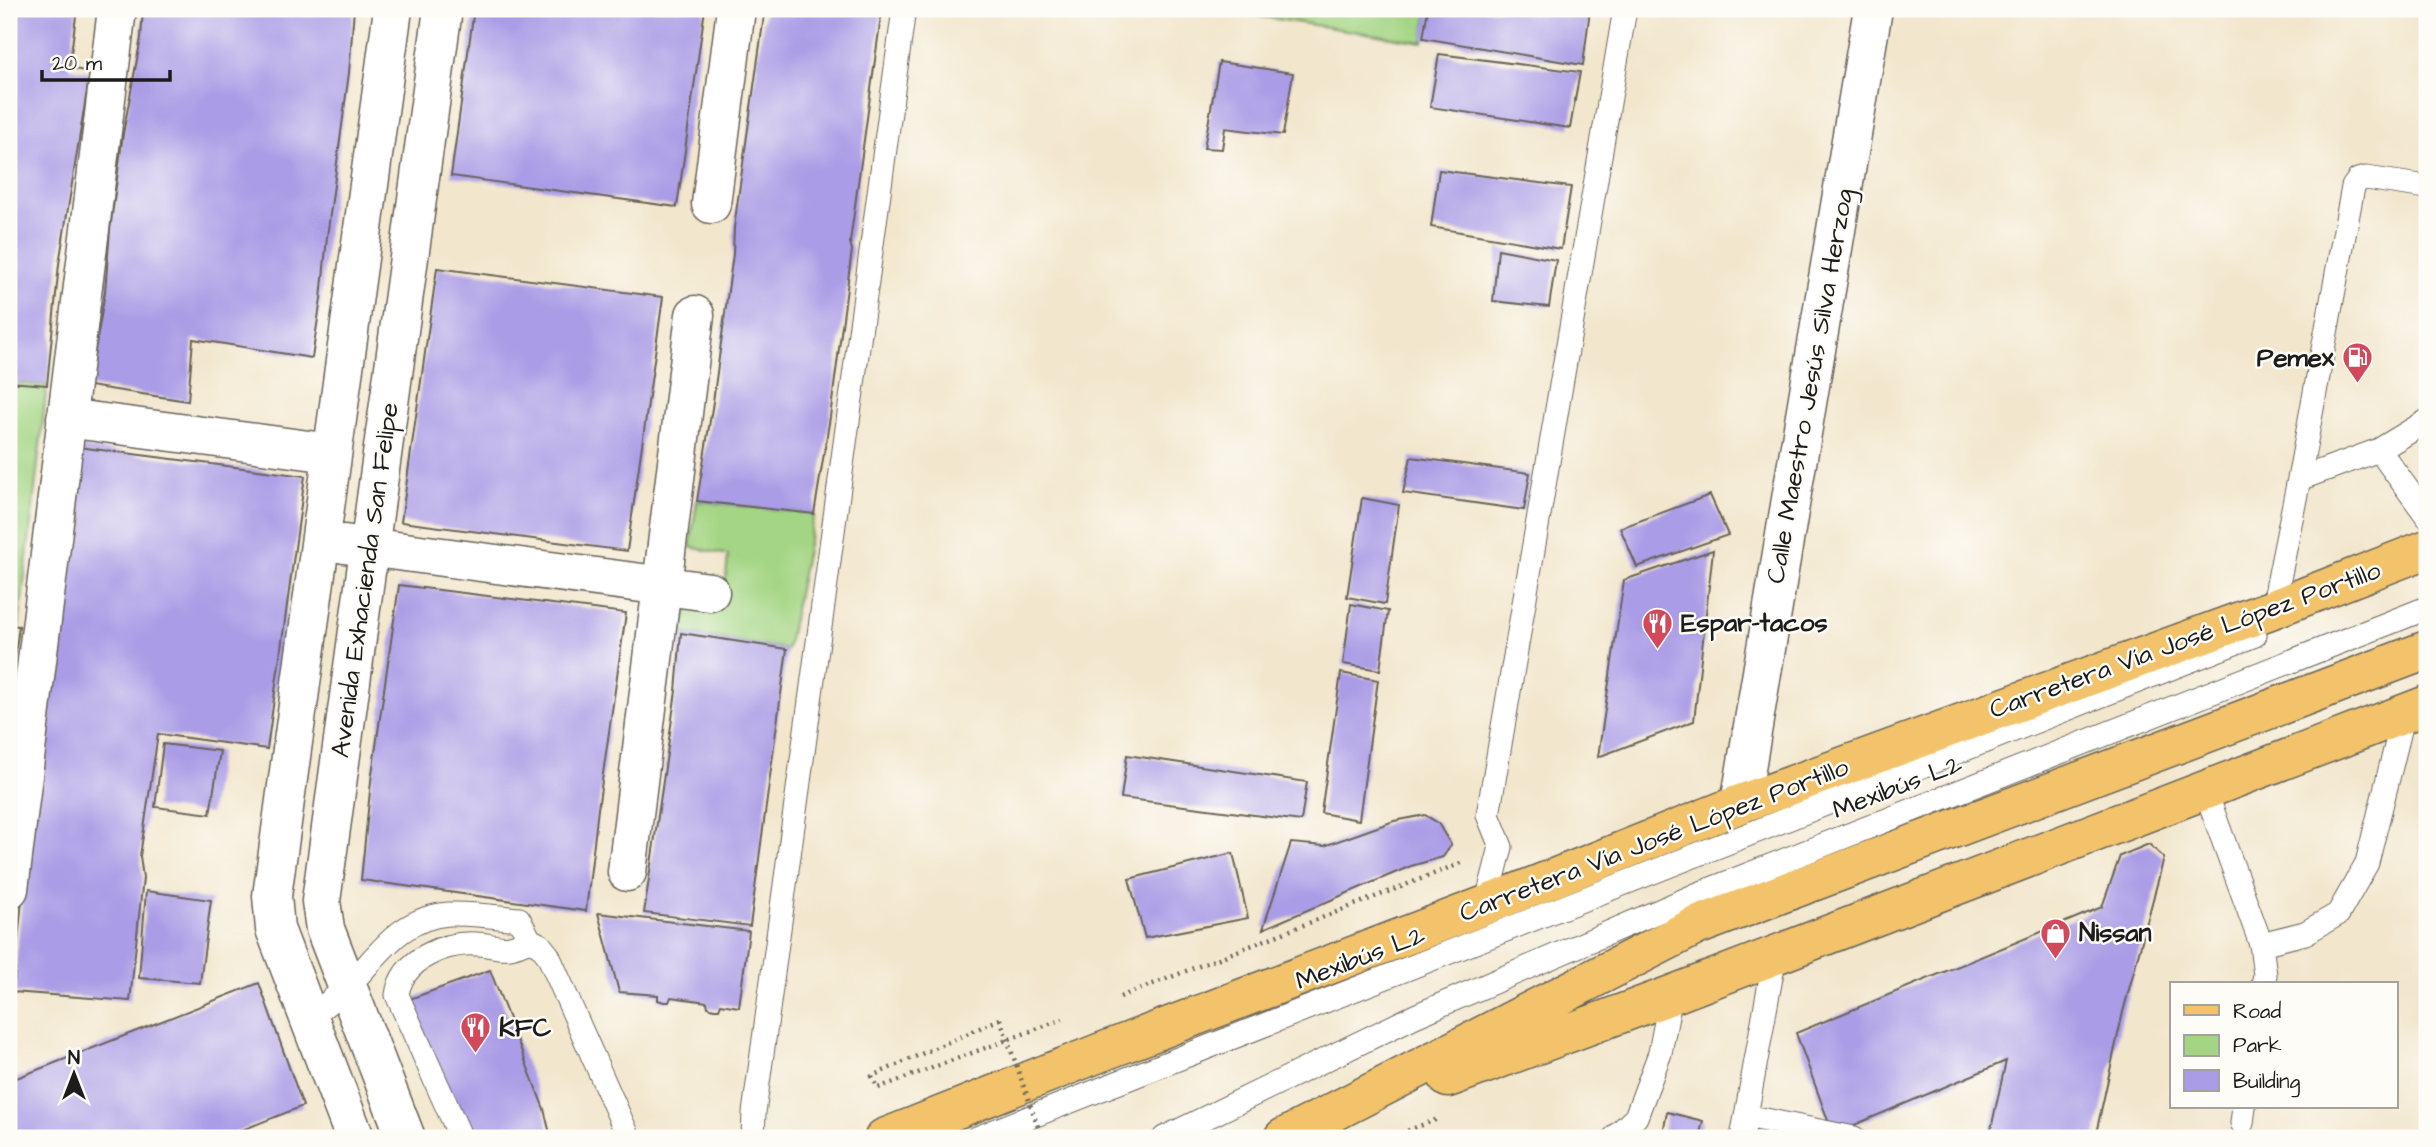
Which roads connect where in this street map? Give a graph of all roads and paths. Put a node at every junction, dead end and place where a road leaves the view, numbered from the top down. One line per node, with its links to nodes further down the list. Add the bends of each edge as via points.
1 (117, 9): 11 (street)
2 (393, 9): 14 (street, Avenida Exhacienda San Felipe)
3 (443, 9): 18 (street, Avenida Exhacienda San Felipe)
4 (736, 9): 9 (street)
5 (904, 9): 47 (lane)
6 (1625, 9): 29 (lane, via 1488,815)
7 (1873, 9): 28 (street, Calle Maestro Jesús Silva Herzog)
8 (2427, 187): 15 (lane, via 2366,178 2353,187)
9 (711, 204)
10 (695, 315): 21 (street)
11 (66, 418): 14 (street); 31 (street)
12 (2427, 421): 13 (lane)
13 (2379, 450): 15 (lane); 16 (lane)
14 (331, 453): 17 (street, Avenida Exhacienda San Felipe)
15 (2299, 478): 24 (lane)
16 (2427, 516)
17 (319, 540): 18 (street); 40 (street, Avenida Exhacienda San Felipe, via 272,896 275,929)
18 (371, 547): 21 (street); 37 (street, Avenida Exhacienda San Felipe, via 321,901 325,929)
19 (2427, 549): 24 (main road, Carretera Vía José López Portillo)
20 (2427, 568): 49 (lane, Mexibús L2)
21 (661, 586): 22 (street); 30 (street)
22 (710, 592)
23 (2427, 608): 51 (lane, Mexibús L2, via 1696,895 1415,1016)
24 (2273, 609): 28 (main road, Carretera Vía José López Portillo)
25 (2427, 650): 52 (main road, via 1696,926)
26 (2416, 710): 27 (main road); 34 (lane, via 2367,863 2338,914 2305,933)
27 (2205, 790): 34 (lane); 35 (main road)
28 (1740, 804): 32 (main road, Carretera Vía José López Portillo)
29 (1501, 847): 32 (lane); 39 (path)
30 (627, 872)
31 (9, 889)
32 (1486, 905): 48 (main road, Carretera Vía José López Portillo)
33 (530, 940): 37 (lane, via 519,919 447,915 424,920 397,933); 45 (lane, via 509,947 444,946 404,973 398,985 397,995); 46 (lane, via 548,955)
34 (2261, 944): 36 (lane)
35 (1775, 955): 38 (main road); 42 (lane)
36 (2263, 982)
37 (347, 987): 40 (lane); 44 (street, Avenida Exhacienda San Felipe)
38 (1671, 995): 52 (main road); 53 (lane, via 1660,1053 1636,1117)
39 (1118, 998)
40 (309, 1018): 43 (street, Avenida Exhacienda San Felipe)
41 (1068, 1018): 50 (path, bridge, via 878,1088 872,1076 1000,1018)
42 (1744, 1127): 54 (lane)
43 (355, 1138)
44 (406, 1138)
45 (461, 1138)
46 (629, 1138)
47 (752, 1138)
48 (884, 1138)
49 (977, 1138)
50 (1042, 1138)
51 (1164, 1138)
52 (1284, 1138)
53 (1614, 1138)
54 (1854, 1138)

